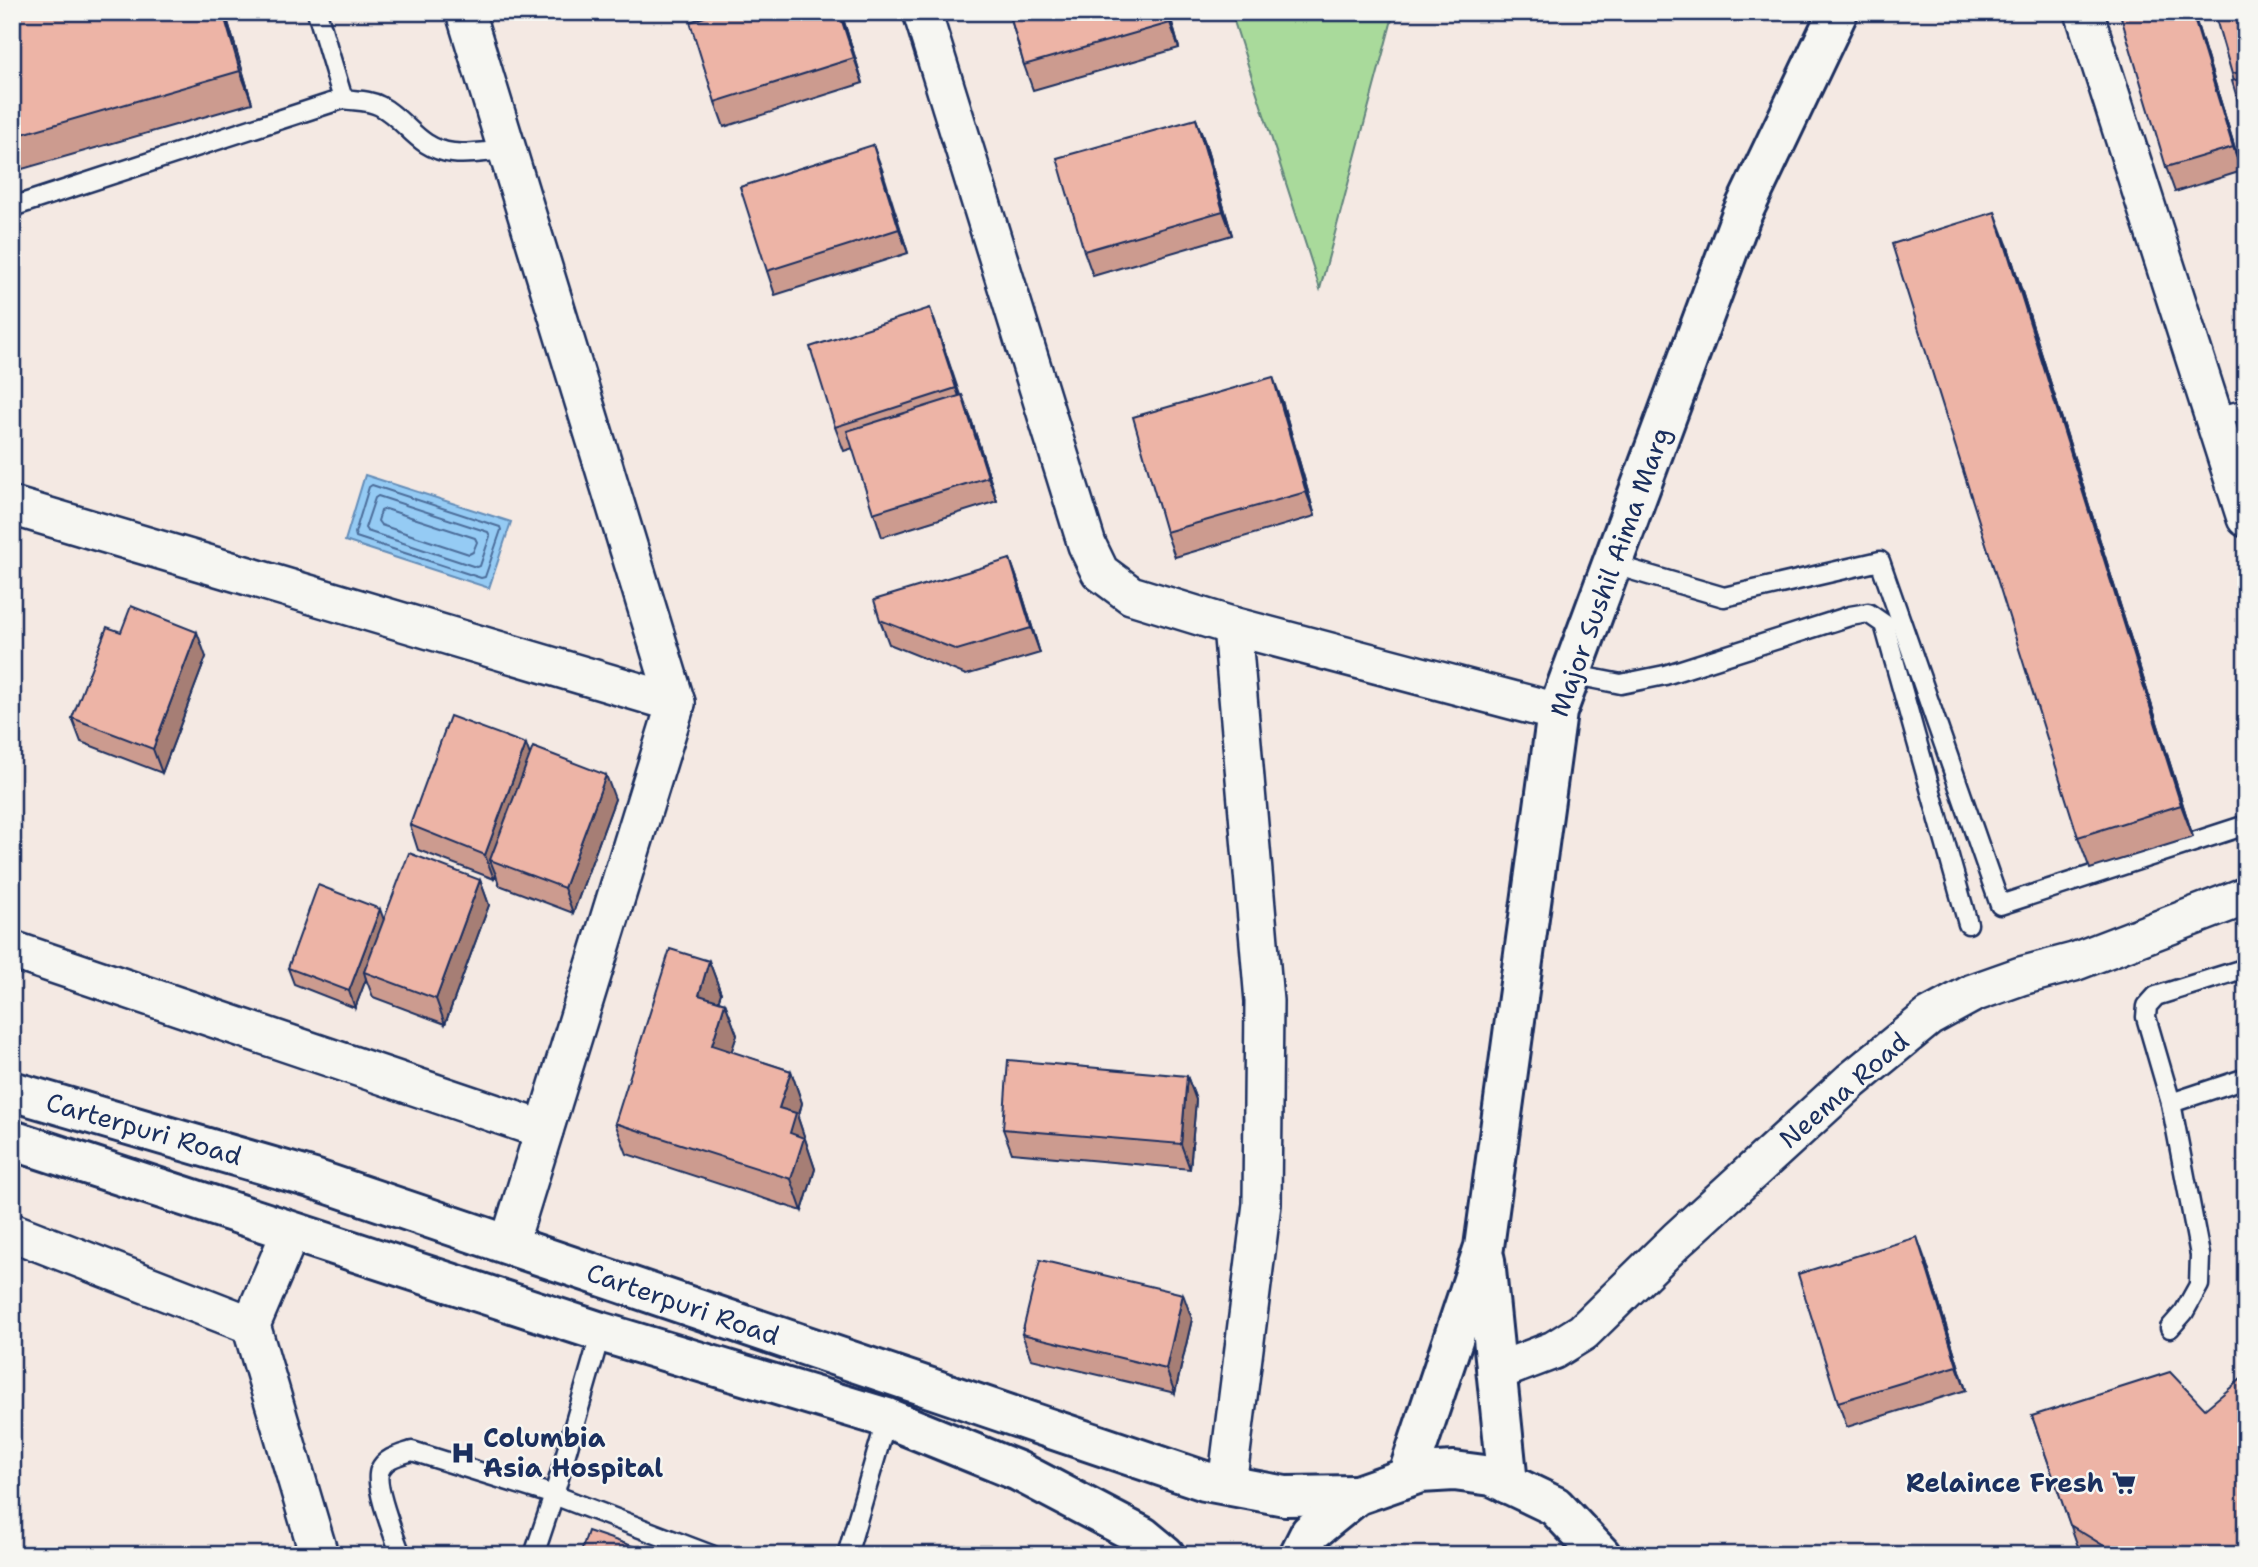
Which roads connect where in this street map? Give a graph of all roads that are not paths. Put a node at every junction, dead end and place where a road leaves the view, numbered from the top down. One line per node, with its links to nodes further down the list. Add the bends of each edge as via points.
1 (317, 12): 6 (lane)
2 (465, 12): 7 (street)
3 (922, 12): 13 (street, via 1100,572 1131,595)
4 (1838, 12): 12 (main road, Major Sushil Aima Marg, via 1741,216)
5 (2084, 12): 9 (street)
6 (343, 99): 7 (lane, via 380,106 415,137 443,150); 8 (lane)
7 (507, 150): 15 (street)
8 (12, 207)
9 (2230, 413): 11 (street)
10 (12, 506): 15 (street)
11 (2246, 518)
12 (1611, 564): 14 (main road, Major Sushil Aima Marg); 17 (lane, via 1724,597 1880,561 2000,905)
13 (1231, 626): 16 (street); 38 (street, via 1264,1015 1262,1204)
14 (1570, 674): 16 (main road, Major Sushil Aima Marg); 19 (lane, via 1621,684 1665,675 1868,613 1884,624)
15 (677, 703): 25 (street)
16 (1557, 712): 30 (main road, Major Sushil Aima Marg)
17 (2246, 825)
18 (2246, 896): 34 (street, Neema Road, via 2074,962 1973,993 1929,1017 1851,1081 1583,1332 1554,1350)
19 (1968, 924)
20 (12, 950): 25 (street)
21 (2246, 968): 24 (lane, via 2156,996 2147,1006 2146,1017)
22 (2246, 1078): 24 (lane)
23 (12, 1090): 29 (main road, Carterpuri Road, via 314,1179)
24 (2171, 1103): 32 (lane, via 2200,1284)
25 (544, 1130): 29 (street)
26 (12, 1140): 28 (main road, Carterpuri Road)
27 (12, 1231): 31 (street)
28 (291, 1231): 31 (street); 33 (main road, Carterpuri Road)
29 (509, 1244): 38 (main road, Carterpuri Road, via 913,1384)
30 (1484, 1247): 34 (main road, Major Sushil Aima Marg); 36 (main road, Major Sushil Aima Marg)
31 (251, 1325): 41 (street)
32 (2170, 1328)
33 (601, 1332): 35 (main road, Carterpuri Road); 40 (lane)
34 (1496, 1372): 37 (main road, Major Sushil Aima Marg)
35 (887, 1418): 45 (lane); 46 (main road, Carterpuri Road, via 1018,1471 1142,1536)
36 (1407, 1477): 37 (main road, via 1454,1471 1492,1476); 39 (main road)
37 (1508, 1484): 48 (main road, via 1555,1506)
38 (1227, 1485): 39 (main road, Carterpuri Road, via 1285,1496)
39 (1357, 1494): 47 (main road, via 1310,1533)
40 (554, 1495): 42 (lane, via 412,1451 400,1455 380,1471 378,1483); 43 (lane); 44 (lane)
41 (319, 1555)
42 (401, 1555)
43 (534, 1555)
44 (711, 1555)
45 (847, 1555)
46 (1165, 1555)
47 (1299, 1555)
48 (1601, 1555)

